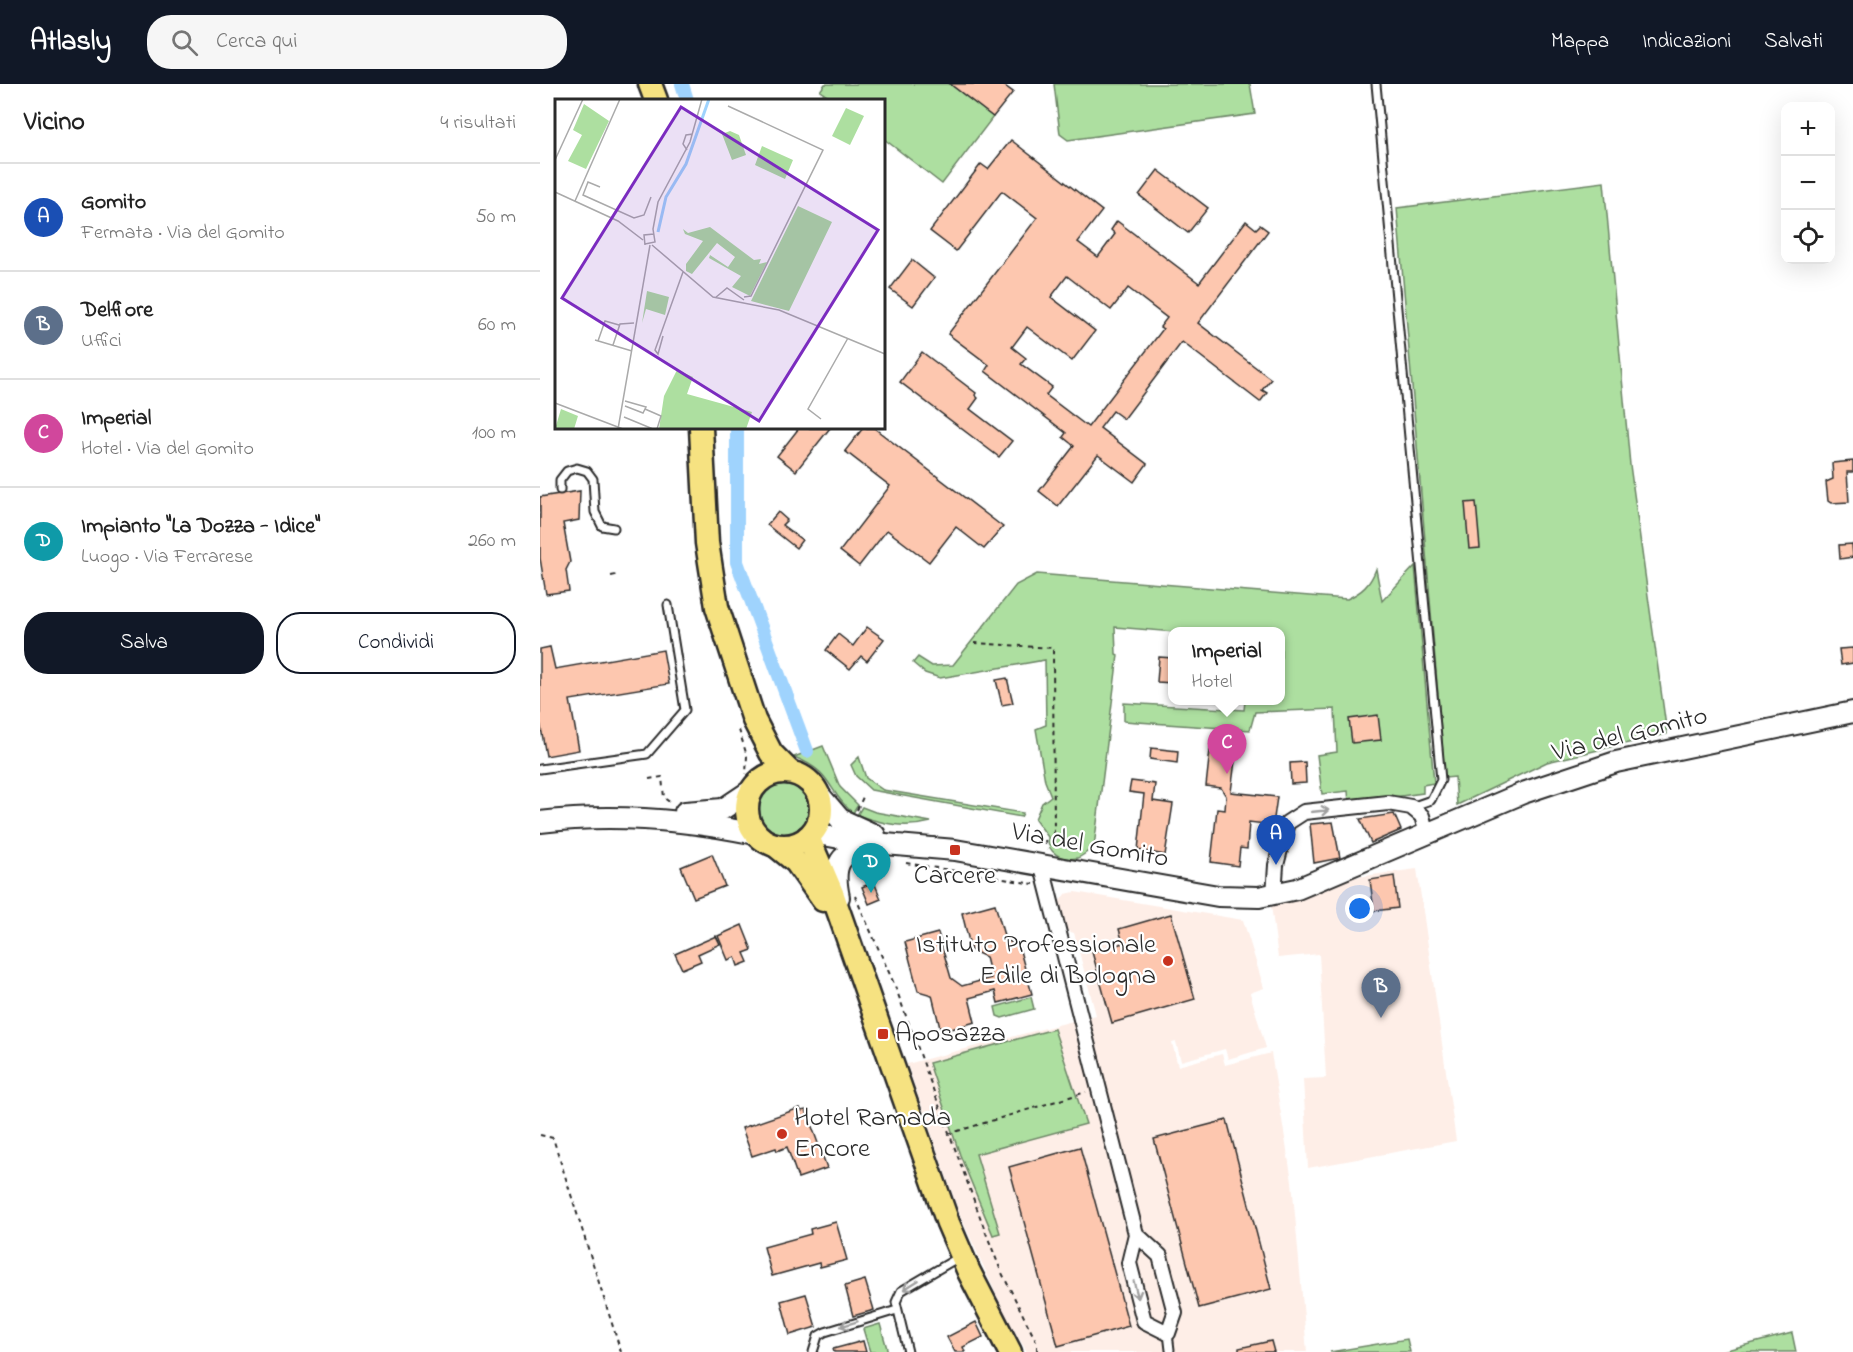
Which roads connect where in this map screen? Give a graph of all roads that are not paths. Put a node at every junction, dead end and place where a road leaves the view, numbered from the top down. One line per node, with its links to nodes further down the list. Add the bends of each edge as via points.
1 (650, 84): 3 (main road)
2 (1376, 84): 14 (lane, via 1442,780 1431,800)
3 (656, 99)
4 (701, 429): 9 (main road, via 714,597)
5 (560, 490): 6 (lane, via 560,480 567,471 587,471 594,479 595,512 602,526)
6 (614, 528)
7 (668, 605): 10 (lane, via 685,710 647,754)
8 (1853, 712): 17 (street, Via del Gomito, via 1616,762 1523,793)
9 (745, 722): 11 (main road); 12 (main road)
10 (540, 769)
11 (790, 772): 12 (main road, via 775,773); 13 (main road, via 804,777)
12 (751, 784): 15 (street, via 723,809 665,812); 19 (main road, via 747,812)
13 (817, 792): 18 (main road, via 821,813); 20 (street, Via del Gomito, via 840,819)
14 (1411, 807): 17 (street, via 1422,816); 22 (street, one-way to 14, via 1276,865 1287,823 1304,812 1388,803)
15 (658, 818): 16 (street); 19 (street)
16 (540, 822)
17 (1427, 834): 22 (street, Via del Gomito)
18 (810, 835): 19 (main road, via 792,845); 20 (street, Via del Gomito); 23 (main road)
19 (766, 839): 23 (main road, via 796,862)
20 (898, 843): 21 (street, Via del Gomito); 23 (street, via 857,849 839,862 835,874)
21 (1046, 867): 22 (street, Via del Gomito, via 1218,896); 24 (street)
22 (1274, 895)
23 (841, 919): 25 (main road)
24 (1136, 1233): 27 (street, via 1160,1256 1175,1313); 27 (street, one-way to 27, via 1129,1263 1144,1322)
25 (962, 1256): 26 (lane, one-way to 26, via 901,1292); 31 (main road)
26 (897, 1310): 29 (lane, one-way to 29, via 825,1332 818,1336); 30 (lane)
27 (1168, 1333): 28 (lane)
28 (1170, 1350)
29 (813, 1352)
30 (908, 1352)
31 (1010, 1352)

